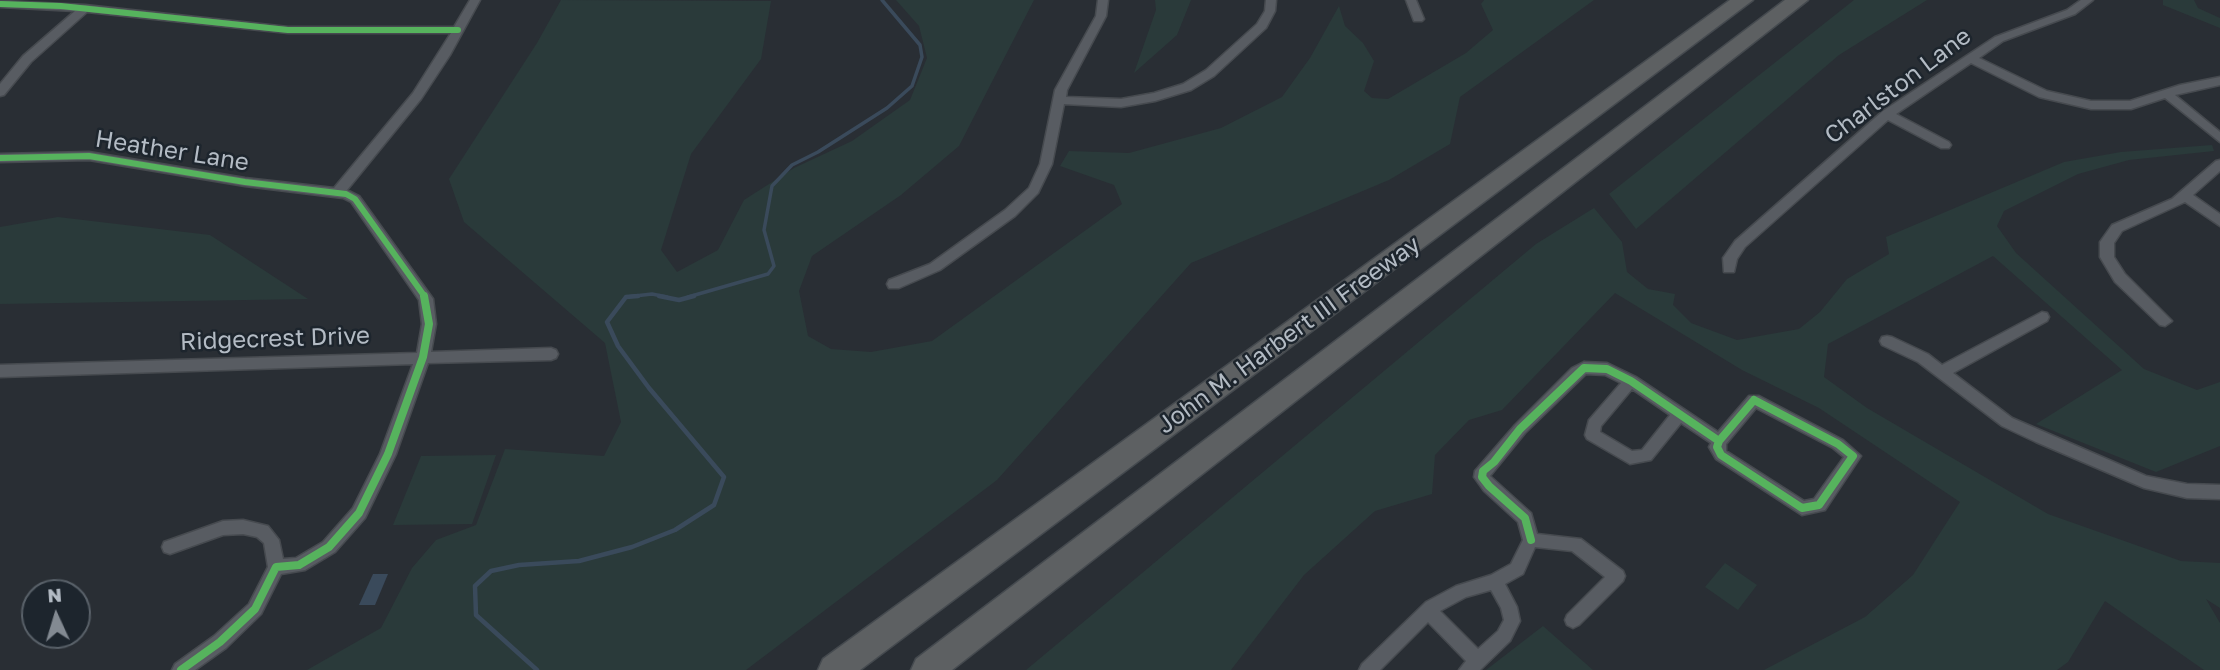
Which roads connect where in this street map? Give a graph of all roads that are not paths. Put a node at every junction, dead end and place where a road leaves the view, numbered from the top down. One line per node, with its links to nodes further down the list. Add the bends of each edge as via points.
1 (475, 0): 11 (street)
2 (1103, 0): 16 (street, via 1101,16)
3 (1271, 0): 16 (street, via 1262,26 1210,73 1187,87 1121,103)
4 (1410, 0): 10 (street)
5 (1743, 0): 44 (highway, John M. Harbert III Freeway)
6 (1798, 0): 46 (highway, John M. Harbert III Freeway)
7 (2088, 0): 12 (street, Charlston Lane)
8 (0, 4): 9 (street)
9 (85, 8): 11 (street, via 288,30); 14 (street, via 33,53)
10 (1418, 19)
11 (458, 30): 22 (street, via 417,96)
12 (1969, 57): 15 (street, via 2027,87 2076,102 2132,105); 17 (street, Charlston Lane)
13 (2220, 81): 15 (street)
14 (0, 92)
15 (2167, 94): 18 (street)
16 (1058, 100): 26 (street, via 1046,164 1034,190 934,267)
17 (1887, 114): 19 (street); 25 (street, Charlston Lane, via 1740,244 1730,258)
18 (2220, 138)
19 (1945, 145)
20 (0, 158): 22 (street, Heather Lane, via 89,156)
21 (2220, 164): 23 (street)
22 (338, 192): 31 (street, via 355,199 426,299 429,324)
23 (2186, 195): 24 (street); 28 (street, via 2117,228 2107,243 2107,257 2120,278)
24 (2220, 221)
25 (1729, 269)
26 (894, 284)
27 (2042, 317): 33 (street)
28 (2165, 321)
29 (1887, 341): 33 (street)
30 (551, 354): 31 (street, Ridgecrest Drive)
31 (423, 357): 32 (street, Ridgecrest Drive); 40 (street, via 388,454 359,513 330,547 299,565)
32 (0, 371)
33 (1942, 372): 37 (street, via 2007,422 2041,438 2144,482)
34 (1631, 381): 35 (street); 35 (street, via 1594,424 1592,435 1630,458 1646,456); 38 (street, via 1607,369 1591,367 1577,372 1483,471 1489,486 1525,518)
35 (1680, 414): 36 (street)
36 (1719, 441): 36 (street, via 1754,400 1853,456 1819,505 1802,508 1721,455)
37 (2220, 492)
38 (1531, 540): 41 (street, via 1517,569); 43 (street, via 1575,544 1617,576)
39 (170, 547): 40 (street, via 223,528 243,527 261,531 271,540)
40 (276, 567): 47 (street, via 255,609)
41 (1495, 581): 42 (street); 45 (street, via 1512,621 1504,636)
42 (1428, 611): 45 (street); 50 (street)
43 (1573, 620)
44 (872, 642): 48 (highway); 49 (highway, John M. Harbert III Freeway)
45 (1472, 665)
46 (932, 666)
47 (181, 670)
48 (824, 670)
49 (834, 670)
50 (1368, 670)

